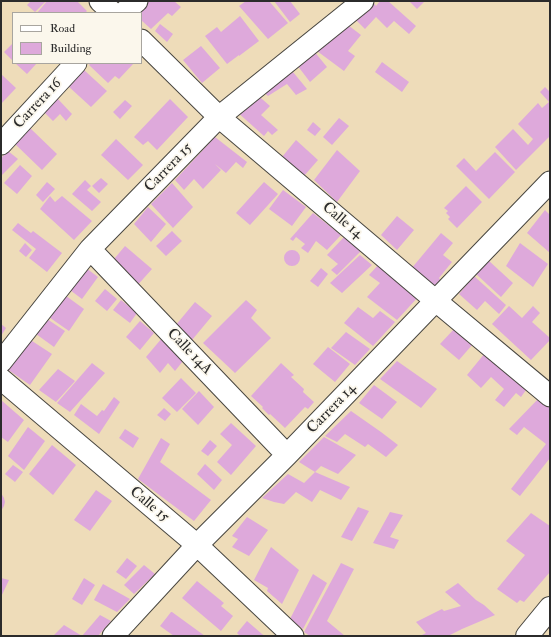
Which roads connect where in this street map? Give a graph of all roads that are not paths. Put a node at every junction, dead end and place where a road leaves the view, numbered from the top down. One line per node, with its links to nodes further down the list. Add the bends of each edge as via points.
1 (100, 1): 4 (street)
2 (137, 1): 5 (street)
3 (363, 1): 8 (street, Carrera 15)
4 (112, 12)
5 (124, 12)
6 (142, 41): 8 (street, Calle 14)
7 (75, 64): 9 (street, Carrera 16)
8 (219, 116): 11 (street, Carrera 15); 12 (street, Calle 14)
9 (1, 144)
10 (550, 182): 12 (street, Carrera 14)
11 (90, 249): 13 (street, Carrera 15); 16 (street, Calle 14A)
12 (436, 301): 15 (street, Calle 14); 16 (street, Carrera 14)
13 (1, 362)
14 (1, 380): 17 (street, Calle 15)
15 (550, 396)
16 (287, 455): 17 (street, Carrera 14)
17 (197, 545): 19 (street, Carrera 14); 20 (street, Calle 15)
18 (550, 608): 21 (street)
19 (114, 636)
20 (293, 636)
21 (527, 636)

